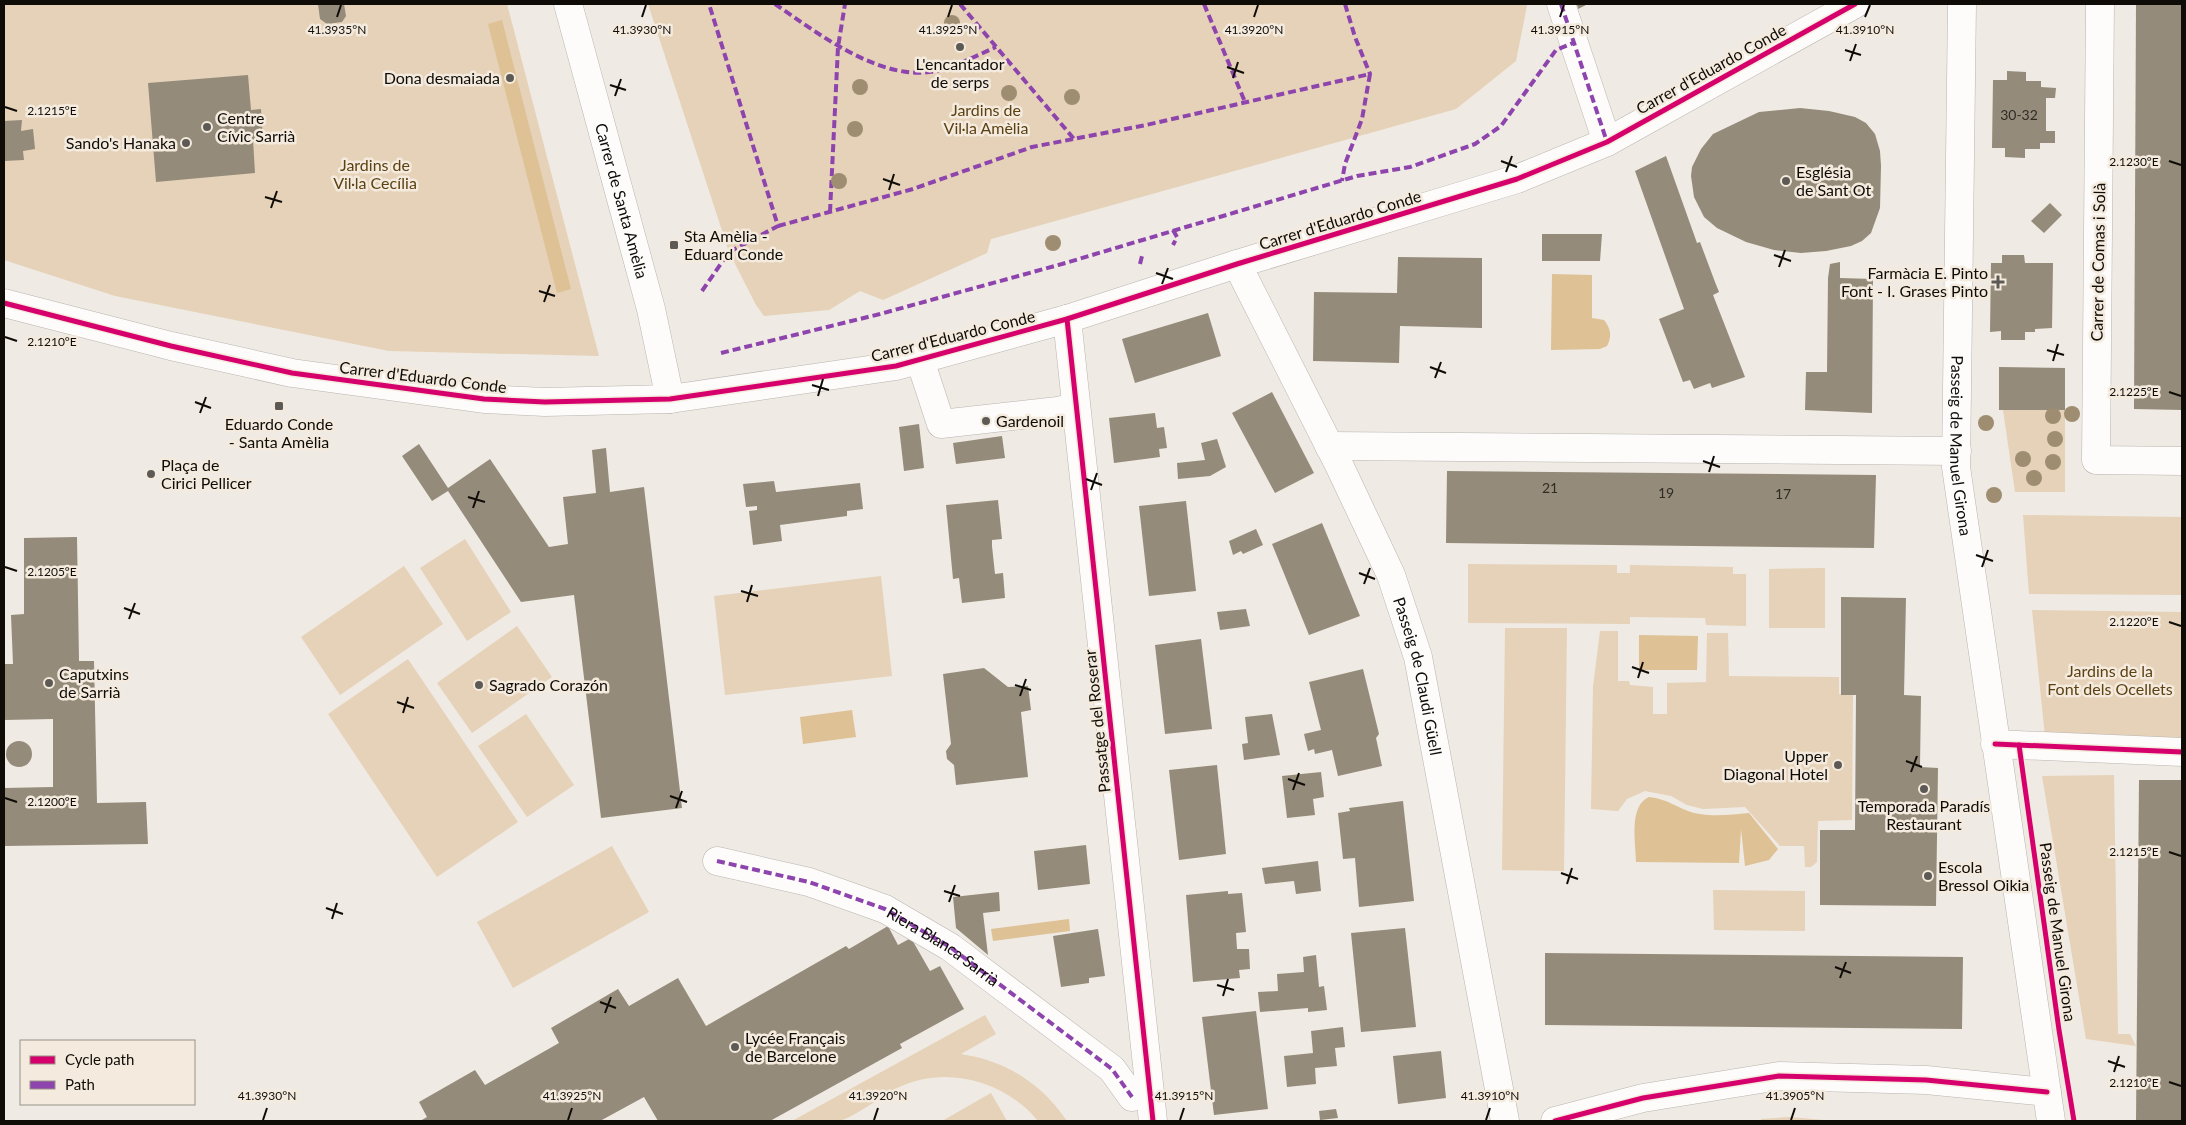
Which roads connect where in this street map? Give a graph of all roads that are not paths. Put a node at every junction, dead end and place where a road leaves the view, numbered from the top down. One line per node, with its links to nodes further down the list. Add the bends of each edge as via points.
1 (568, 4): 11 (street, Carrer de Santa Amèlia, via 651,309)
2 (1561, 4): 6 (street)
3 (1854, 4): 6 (street, Carrer d'Eduardo Conde)
4 (1962, 4): 14 (street, Passeig de Manuel Girona)
5 (2100, 4): 15 (street, Carrer de Comas i Solà, via 2096,460)
6 (1607, 142): 7 (street, Carrer d'Eduardo Conde, via 1517,179)
7 (1237, 264): 9 (street, Carrer d'Eduardo Conde); 13 (street, Passeig de Claudi Güell)
8 (4, 303): 11 (street, Carrer d'Eduardo Conde, via 244,363 359,384 484,399 545,402)
9 (1067, 319): 10 (street, Carrer d'Eduardo Conde); 12 (street, Passatge del Roserar)
10 (920, 360): 11 (street, Carrer d'Eduardo Conde); 12 (street, via 941,424)
11 (670, 399)
12 (1076, 407): 21 (street, Passatge del Roserar)
13 (1329, 446): 14 (street); 22 (street, Passeig de Claudi Güell, via 1391,575 1418,657)
14 (1957, 452): 16 (street, Passeig de Manuel Girona, via 1956,467)
15 (2182, 461)
16 (1995, 744): 17 (street); 19 (street, Passeig de Manuel Girona)
17 (2182, 752)
18 (717, 861): 20 (street, Riera Blanca Sarrià, via 809,882 886,909 950,947 1112,1069)
19 (2047, 1092): 23 (street, via 1926,1080 1779,1076 1644,1098); 24 (street, Passeig de Manuel Girona)
20 (1132, 1097)
21 (1153, 1121)
22 (1505, 1121)
23 (1556, 1121)
24 (2051, 1121)

